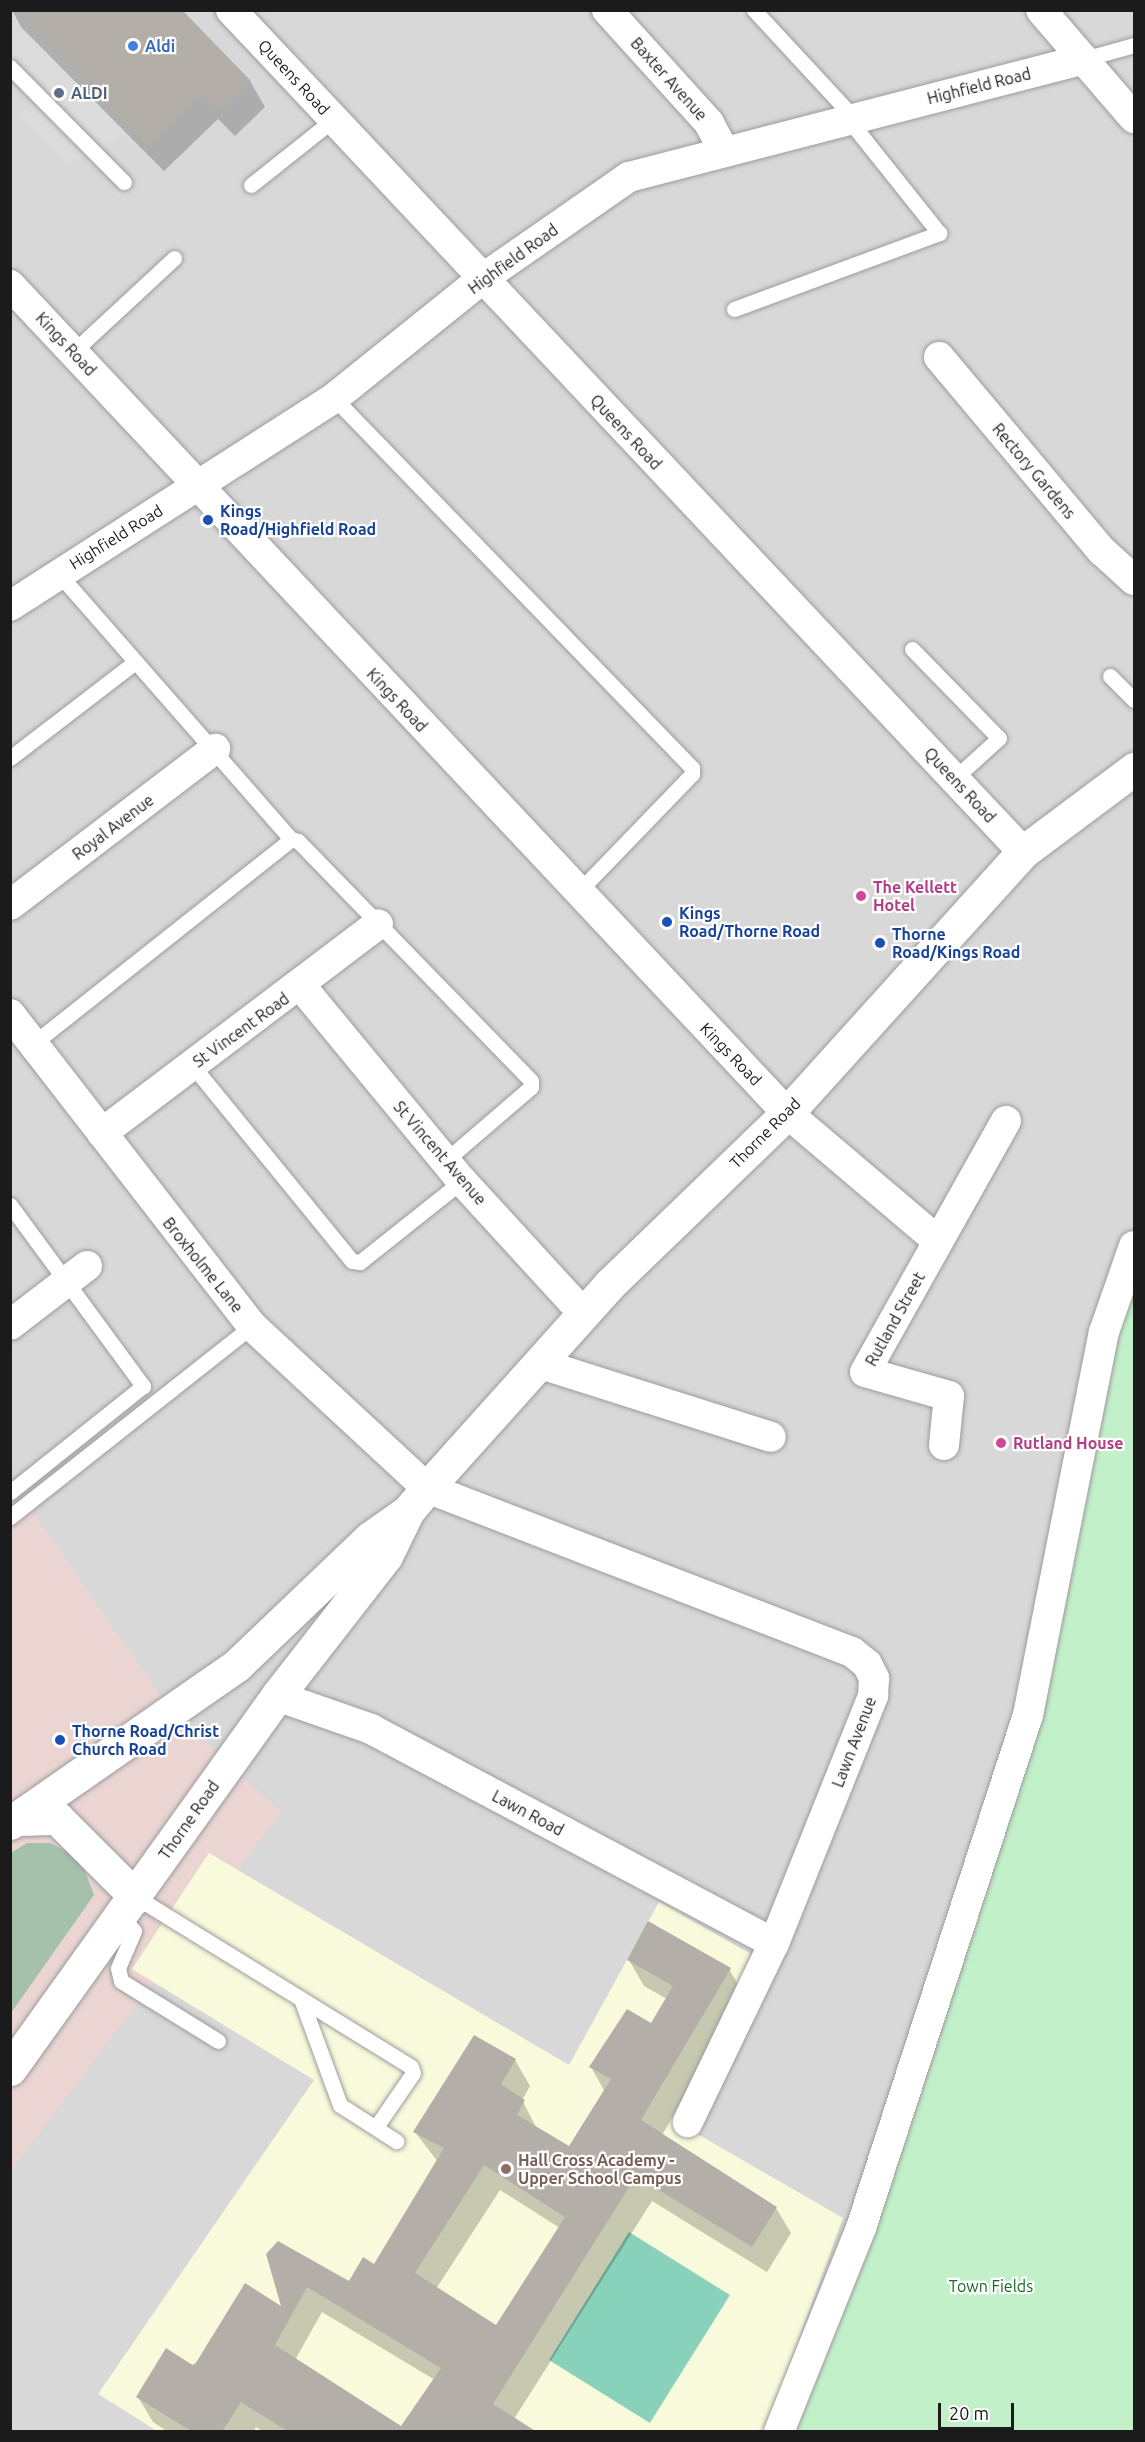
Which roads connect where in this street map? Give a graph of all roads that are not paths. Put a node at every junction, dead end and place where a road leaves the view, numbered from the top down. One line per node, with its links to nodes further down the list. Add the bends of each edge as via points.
1 (231, 10): 9 (street, Queens Road)
2 (607, 10): 11 (street, Baxter Avenue, via 709,123)
3 (754, 10): 10 (lane)
4 (1041, 10): 6 (street)
5 (1134, 45): 6 (lane)
6 (1084, 59): 8 (street); 10 (street, Highfield Road)
7 (10, 67): 12 (lane)
8 (1134, 118)
9 (333, 119): 13 (lane); 15 (street, Queens Road)
10 (851, 119): 11 (street, Highfield Road); 17 (lane, via 939,233)
11 (724, 151): 15 (street, Highfield Road, via 629,177)
12 (124, 183)
13 (251, 185)
14 (174, 258): 18 (lane)
15 (483, 279): 20 (street, Highfield Road); 32 (street, Queens Road)
16 (10, 285): 18 (street, Kings Road)
17 (734, 309)
18 (73, 352): 21 (street, Kings Road)
19 (939, 357): 23 (street, Rectory Gardens, via 1102,551)
20 (334, 398): 21 (street, Highfield Road); 35 (lane, via 692,768 692,774)
21 (198, 487): 22 (street, Highfield Road); 35 (street, Kings Road)
22 (58, 573): 24 (street, Highfield Road); 26 (lane)
23 (1134, 579)
24 (10, 606)
25 (912, 649): 32 (lane, via 999,738)
26 (134, 663): 29 (lane); 30 (lane)
27 (1110, 676): 28 (lane)
28 (1134, 700)
29 (215, 749): 33 (lane); 36 (street, Royal Avenue)
30 (10, 758)
31 (1134, 769): 34 (street, Thorne Road)
32 (954, 779): 34 (street, Queens Road)
33 (291, 839): 37 (lane); 40 (lane)
34 (1023, 852): 42 (street, Thorne Road)
35 (577, 893): 42 (street, Kings Road)
36 (10, 906)
37 (378, 924): 38 (street, St Vincent Road); 45 (lane, via 531,1081 531,1087)
38 (301, 986): 41 (street, St Vincent Road); 45 (street, St Vincent Avenue)
39 (10, 1014): 40 (street, Broxholme Lane)
40 (34, 1043): 44 (street, Broxholme Lane)
41 (192, 1065): 44 (street, St Vincent Road); 45 (lane, via 352,1261 360,1262)
42 (787, 1113): 47 (street); 50 (street, Thorne Road)
43 (1006, 1121): 47 (street, Rutland Street)
44 (102, 1132): 52 (street, Broxholme Lane)
45 (453, 1171): 50 (street, St Vincent Avenue)
46 (10, 1205): 49 (lane)
47 (938, 1241): 55 (street, Rutland Street, via 865,1372 949,1396)
48 (1134, 1246): 69 (street, via 1104,1332 1028,1715 861,2228)
49 (78, 1273): 51 (street); 56 (lane, via 143,1391)
50 (584, 1314): 53 (street, Thorne Road)
51 (10, 1325)
52 (252, 1326): 57 (street, Broxholme Lane); 58 (lane)
53 (541, 1364): 54 (street); 57 (street, Thorne Road)
54 (771, 1437)
55 (944, 1445)
56 (10, 1492)
57 (417, 1500): 59 (street, Thorne Road, via 386,1556); 60 (street, Thorne Road, via 370,1538 237,1665 39,1799); 62 (street, Lawn Avenue, via 852,1652 867,1664 874,1678 873,1696)
58 (10, 1517)
59 (277, 1696): 61 (street, Thorne Road); 62 (street, Lawn Road, via 370,1729)
60 (15, 1821): 61 (street, via 57,1818)
61 (129, 1907): 63 (lane); 64 (lane, via 134,1931 118,1968 121,1981); 65 (street, Thorne Road)
62 (774, 1943): 66 (street, Lawn Avenue)
63 (301, 1999): 67 (lane, via 340,2106); 67 (lane, via 411,2067 413,2073)
64 (218, 2041)
65 (10, 2069)
66 (688, 2122)
67 (376, 2127): 68 (lane)
68 (396, 2141)
69 (779, 2432)

